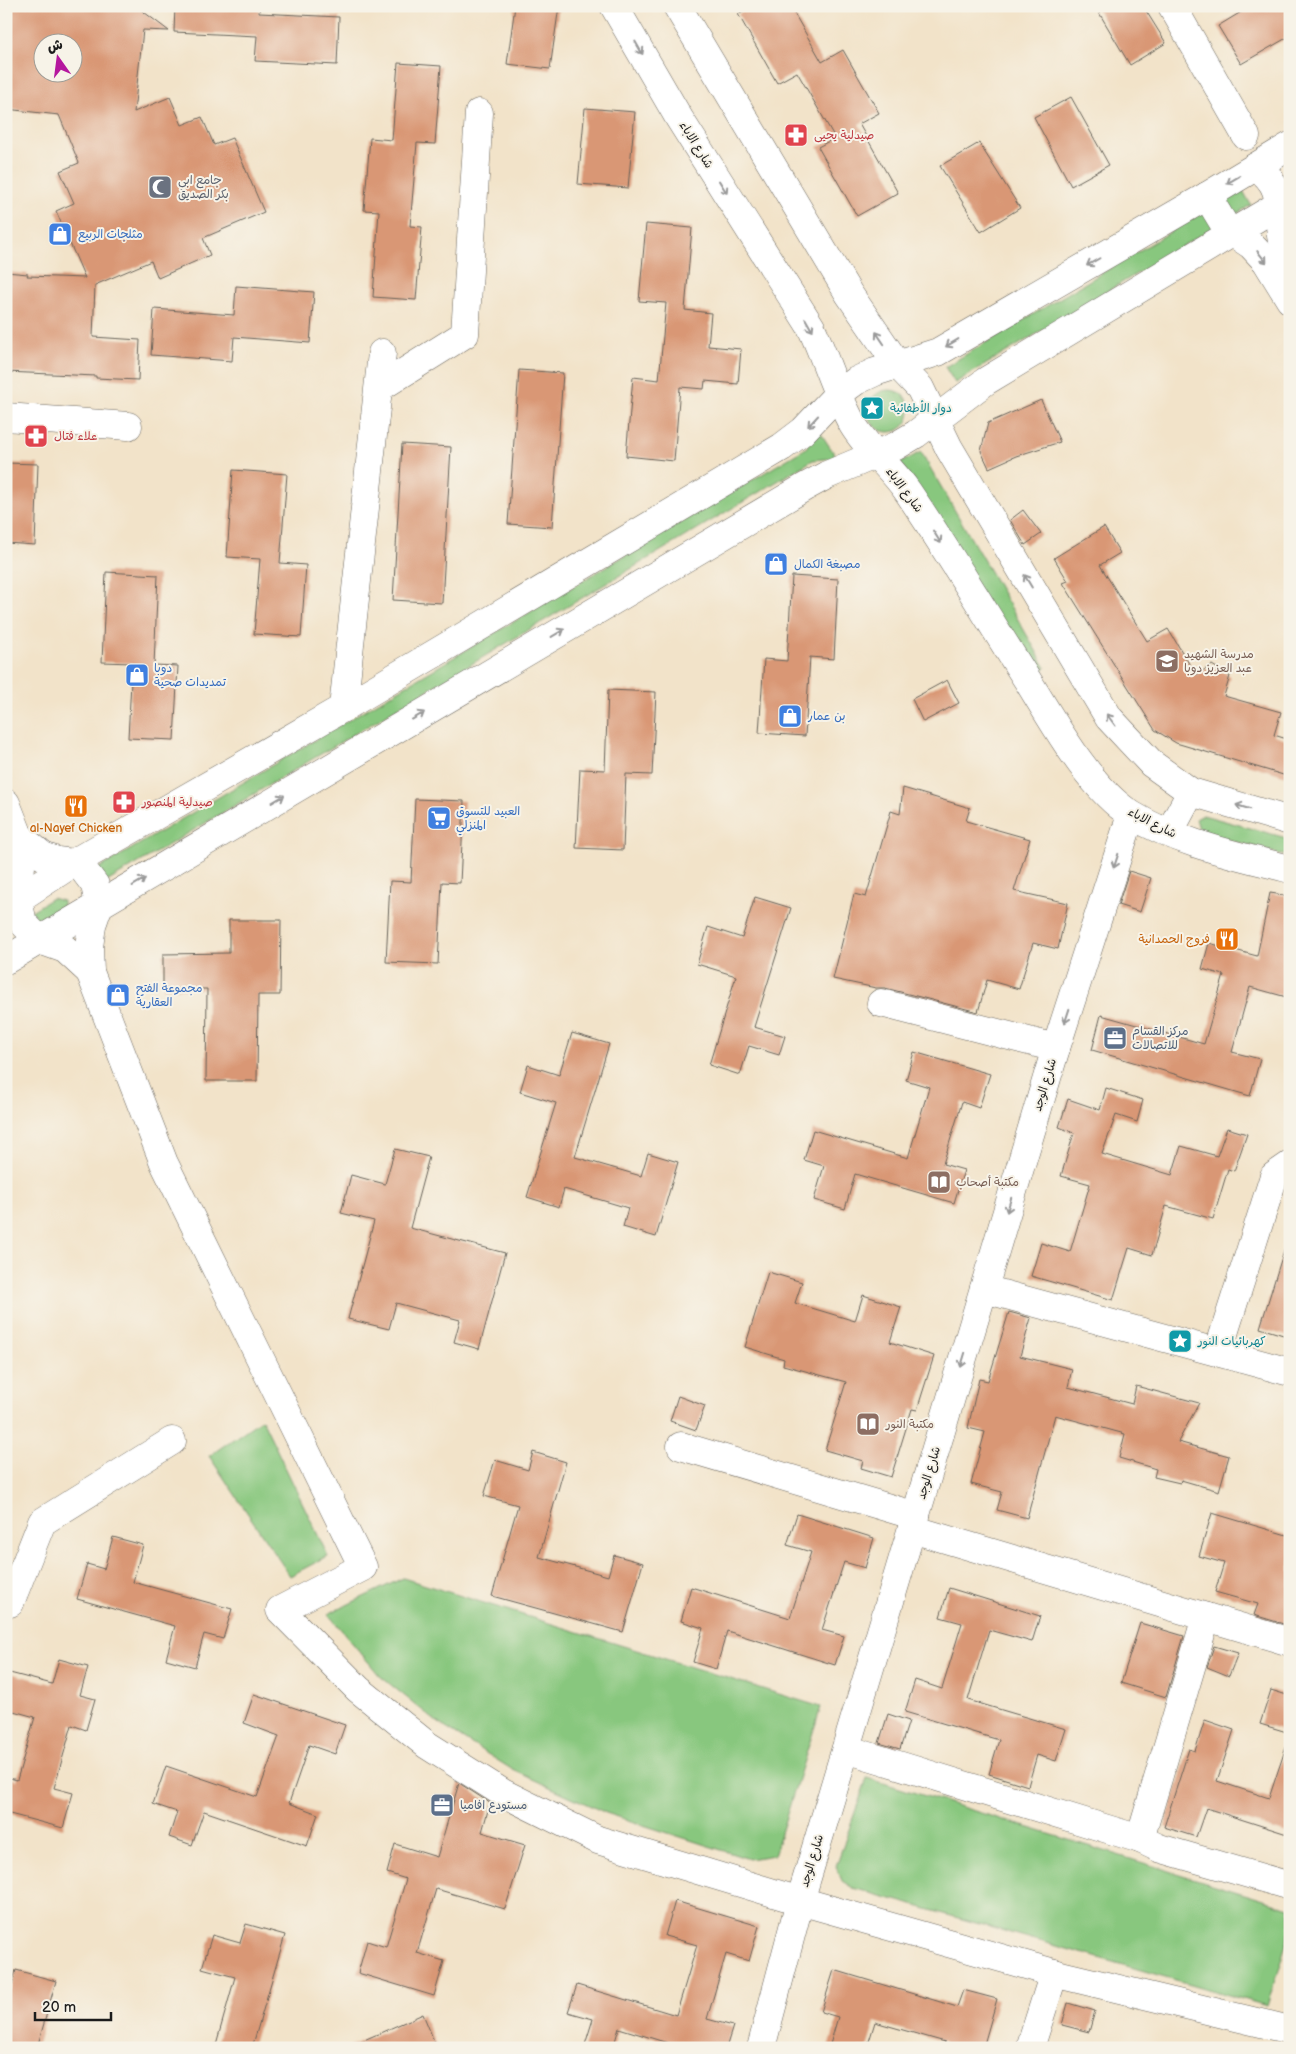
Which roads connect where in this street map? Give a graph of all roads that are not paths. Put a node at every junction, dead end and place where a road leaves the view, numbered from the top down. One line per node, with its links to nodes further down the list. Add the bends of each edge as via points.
1 (614, 6): 16 (street, شارع الاباء, one-way to 16, via 679,118 811,327)
2 (678, 6): 14 (street, one-way to 2, via 849,294)
3 (1172, 6): 5 (street)
4 (480, 114): 15 (street, via 465,334)
5 (1246, 136)
6 (1290, 146): 7 (street)
7 (1256, 167): 8 (street, one-way to 8); 9 (street, via 1273,182)
8 (1207, 196): 10 (street, via 1217,215); 14 (street, one-way to 14, via 938,352)
9 (1285, 201): 10 (street); 11 (street, via 1279,229)
10 (1233, 233): 12 (street, one-way to 12, via 1259,252); 18 (street, via 986,381)
11 (1290, 262)
12 (1290, 300)
13 (382, 353): 15 (street)
14 (898, 364): 16 (street, via 875,372); 18 (street, via 920,388)
15 (379, 388): 21 (street)
16 (838, 394): 20 (street, شارع الاباء, via 854,425); 21 (street, one-way to 21, via 782,448)
17 (6, 417): 19 (street)
18 (935, 419): 20 (street, via 910,438); 22 (street, one-way to 18, via 1152,764 1110,718)
19 (128, 426)
20 (875, 454): 24 (street, شارع الاباء, one-way to 24, via 907,490 1062,737 1106,793); 31 (street, one-way to 20, via 805,487)
21 (343, 708): 28 (street)
22 (1190, 792): 25 (street, one-way to 22); 26 (street)
23 (6, 803): 27 (street)
24 (1131, 814): 26 (street, شارع الاباء); 36 (street, شارع الوجد, one-way to 36)
25 (1290, 822)
26 (1169, 833): 29 (street, شارع الاباء)
27 (19, 836): 28 (street, via 43,856); 30 (street, via 21,866)
28 (73, 863): 30 (street); 31 (street, via 90,876)
29 (1290, 869)
30 (12, 903): 32 (street, via 23,923)
31 (99, 905): 32 (street); 34 (street, via 89,947)
32 (40, 940): 33 (street); 34 (street, via 64,949)
33 (6, 960)
34 (90, 972): 50 (street, via 164,1163 363,1567 280,1610 358,1689 427,1745 503,1793 598,1840)
35 (881, 1003): 36 (street)
36 (1056, 1048): 38 (street, شارع الوجد, one-way to 38)
37 (1290, 1165): 39 (street, via 1272,1181)
38 (984, 1289): 39 (street); 43 (street, شارع الوجد, one-way to 43)
39 (1218, 1352): 40 (street)
40 (1290, 1372)
41 (172, 1440): 44 (street, via 42,1522)
42 (681, 1446): 43 (street)
43 (914, 1523): 45 (street); 47 (street, شارع الوجد)
44 (10, 1603)
45 (1206, 1617): 46 (street); 48 (street)
46 (1290, 1642)
47 (846, 1749): 48 (street); 50 (street, شارع الوجد)
48 (1140, 1839): 49 (street, via 1159,1848)
49 (1290, 1886)
50 (800, 1901): 51 (street); 53 (street, شارع الوجد)
51 (1054, 1973): 52 (street); 54 (street)
52 (1290, 2030)
53 (761, 2048)
54 (1030, 2048)

